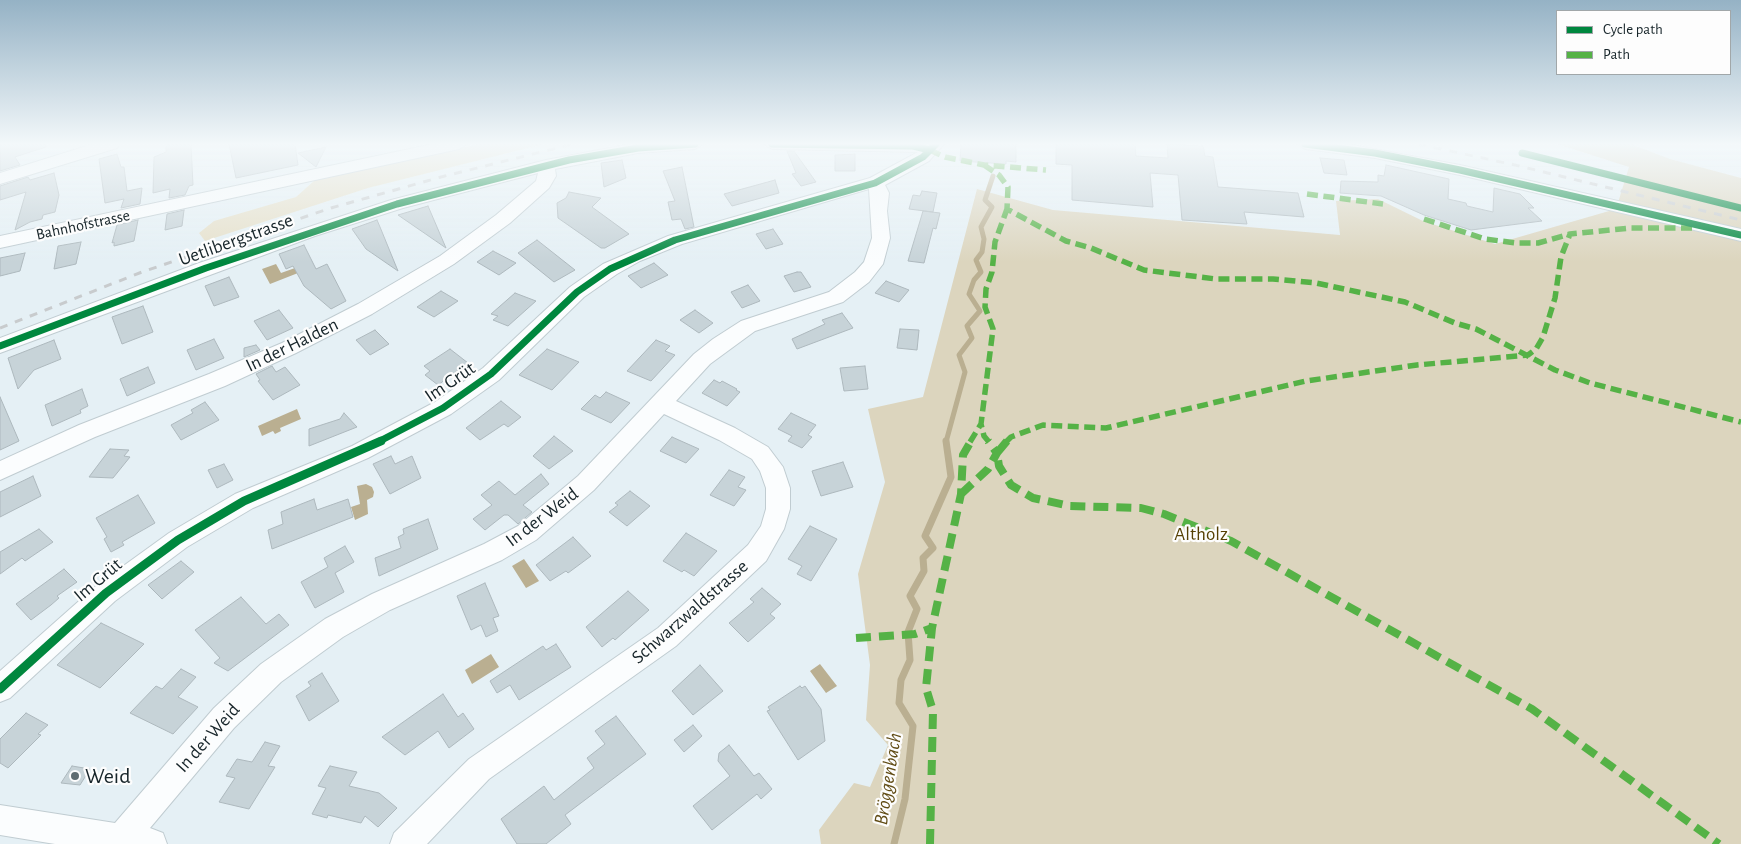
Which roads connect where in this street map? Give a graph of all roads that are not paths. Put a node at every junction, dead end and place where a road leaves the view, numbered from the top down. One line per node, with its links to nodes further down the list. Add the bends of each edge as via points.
1 (275, 183): 8 (street, Bahnhofstrasse)
2 (476, 183): 9 (street, Uetlibergstrasse, via 308,232)
3 (543, 183): 11 (street, In der Halden, via 503,219 447,260 373,304 280,352 87,430)
4 (870, 183): 12 (street, Im Grüt, via 690,235 653,248 610,269 571,298 491,374 443,408 360,452 244,501 178,540 106,593)
5 (875, 183): 10 (street, In der Weid, via 880,193 881,238 873,264 862,277 836,297 736,333 702,359)
6 (1511, 183): 7 (street)
7 (1741, 235)
8 (0, 242)
9 (0, 346)
10 (662, 404): 14 (street, In der Weid, via 586,484 527,533 485,556 381,602 334,628 271,672 224,718); 16 (street, Schwarzwaldstrasse, via 760,453 771,467 778,488 778,509 772,530 757,553 667,637 479,769)
11 (0, 471)
12 (0, 689)
13 (0, 820): 14 (street)
14 (121, 839): 15 (street)
15 (152, 844)
16 (404, 844)

